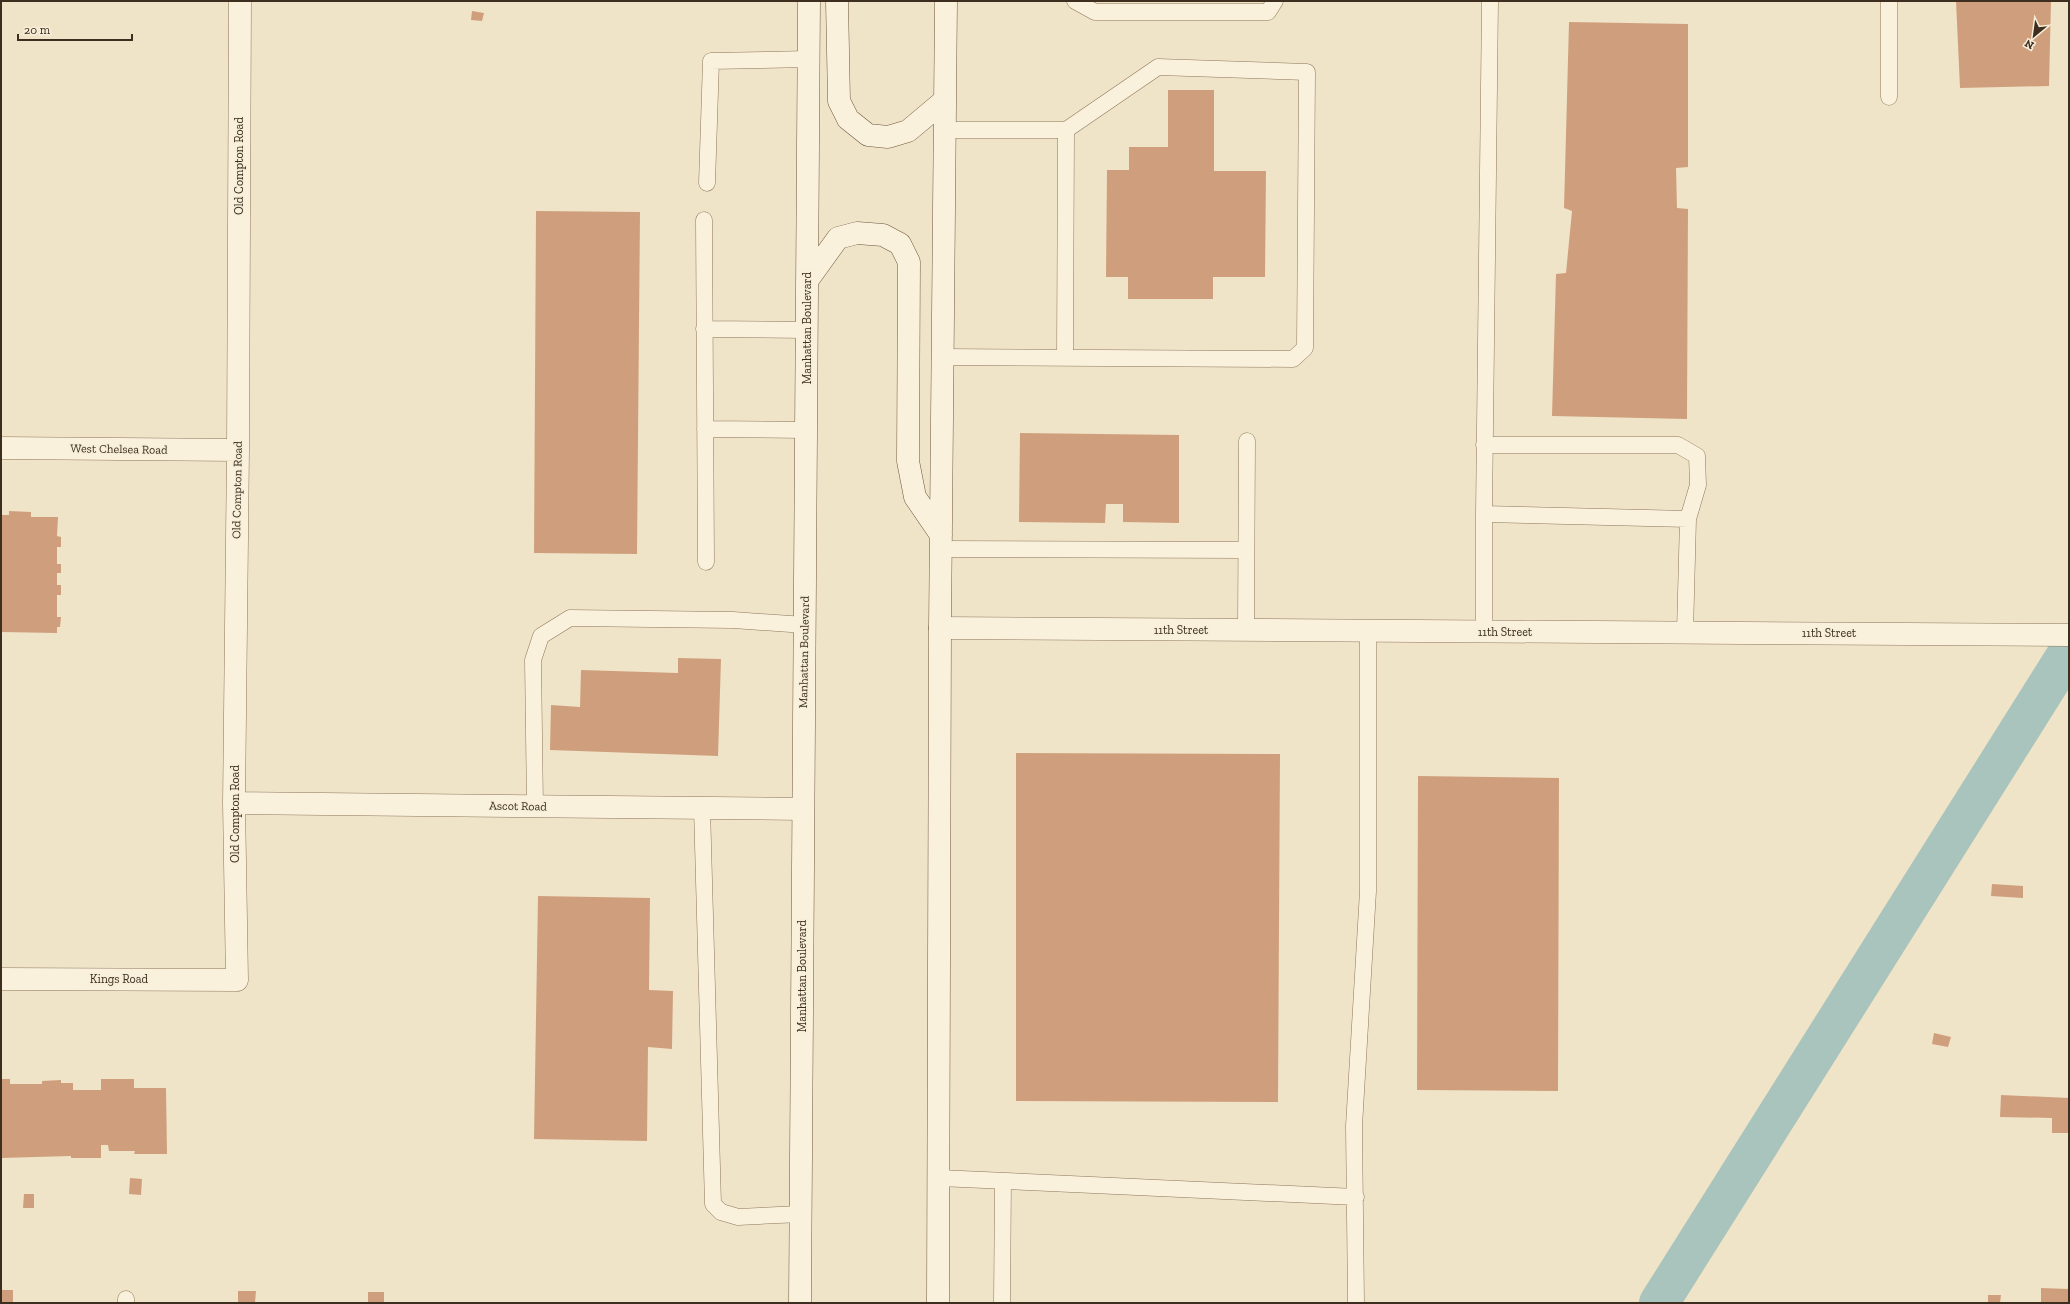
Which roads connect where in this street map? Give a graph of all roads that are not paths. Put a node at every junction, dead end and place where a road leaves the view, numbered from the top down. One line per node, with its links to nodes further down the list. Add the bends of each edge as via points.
1 (240, 1): 26 (street, Old Compton Road)
2 (809, 1): 9 (street, Manhattan Boulevard)
3 (837, 1): 11 (street, via 839,101 848,119 868,135 888,137 908,131)
4 (946, 1): 11 (street)
5 (1075, 1): 6 (lane, via 1095,12 1268,12)
6 (1275, 1)
7 (1490, 1): 24 (lane)
8 (1889, 1): 10 (lane)
9 (809, 59): 14 (lane, via 711,61); 16 (street, Manhattan Boulevard)
10 (1889, 97)
11 (945, 100): 12 (street)
12 (945, 130): 13 (lane); 19 (street)
13 (1066, 130): 20 (lane); 20 (lane, via 1158,67 1308,72 1305,348 1293,359)
14 (707, 182)
15 (704, 220): 17 (lane)
16 (807, 281): 18 (street, Manhattan Boulevard); 29 (street, via 838,238 857,233 883,235 900,244 909,262 908,461 915,497)
17 (704, 329): 18 (lane); 21 (lane)
18 (807, 330): 22 (street, Manhattan Boulevard)
19 (943, 357): 20 (lane); 29 (street)
20 (1065, 357)
21 (705, 429): 22 (lane); 31 (lane)
22 (806, 430): 32 (street, Manhattan Boulevard)
23 (1247, 441): 30 (lane)
24 (1484, 445): 27 (lane); 28 (lane, via 1678,445 1697,456 1698,485)
25 (1, 448): 26 (street, West Chelsea Road)
26 (238, 450): 39 (street, Old Compton Road)
27 (1484, 514): 28 (lane); 36 (lane)
28 (1688, 519): 37 (lane)
29 (941, 542): 30 (lane); 33 (street)
30 (1246, 550): 34 (lane)
31 (706, 562)
32 (805, 625): 40 (lane, via 733,620 570,618 541,636 533,660); 42 (street, Manhattan Boulevard)
33 (940, 628): 34 (street, 11th Street); 45 (street)
34 (1246, 630): 35 (street, 11th Street)
35 (1368, 630): 36 (street, 11th Street); 47 (lane, via 1368,891 1354,1126)
36 (1484, 632): 37 (street, 11th Street)
37 (1685, 632): 38 (street, 11th Street)
38 (2069, 635)
39 (234, 803): 40 (street, Ascot Road); 44 (street, Old Compton Road)
40 (535, 806): 41 (street, Ascot Road)
41 (702, 808): 42 (street, Ascot Road); 48 (lane, via 713,1204 721,1212 738,1216)
42 (803, 809): 48 (street, Manhattan Boulevard)
43 (1, 979): 44 (street, Kings Road)
44 (237, 980)
45 (939, 1178): 46 (lane); 50 (street)
46 (1003, 1181): 47 (lane); 51 (lane)
47 (1356, 1197): 52 (lane)
48 (801, 1214): 49 (street, Manhattan Boulevard)
49 (800, 1303)
50 (938, 1303)
51 (1002, 1303)
52 (1356, 1303)

